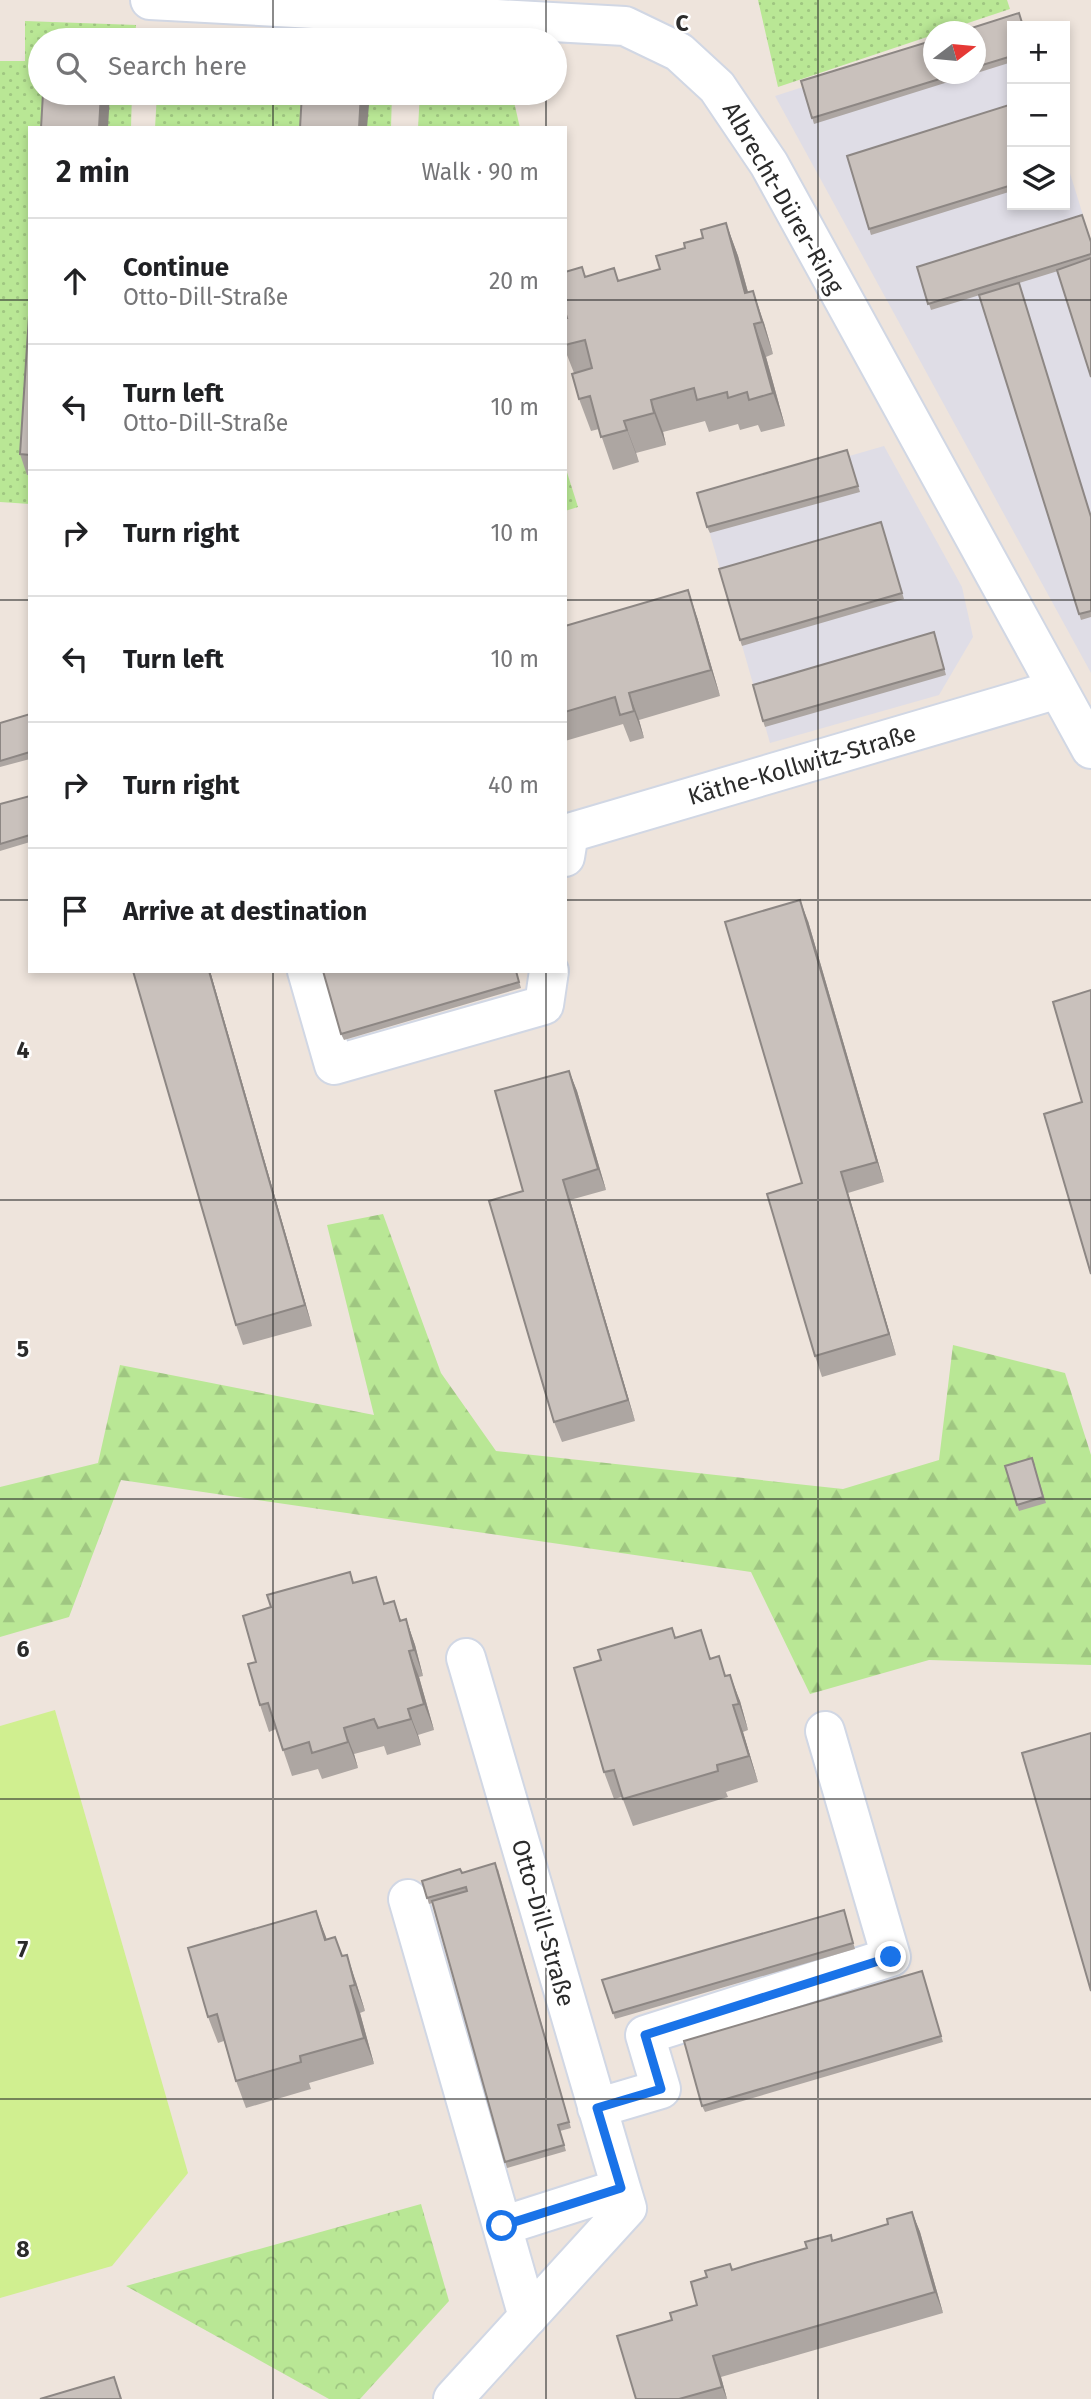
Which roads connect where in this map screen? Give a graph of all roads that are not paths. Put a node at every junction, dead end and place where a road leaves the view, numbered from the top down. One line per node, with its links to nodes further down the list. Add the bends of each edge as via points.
1 (150, 0): 2 (street, Albrecht-Dürer-Ring, via 625,26 679,52 717,87 769,164)
2 (1058, 690): 3 (street, Albrecht-Dürer-Ring); 4 (street, Käthe-Kollwitz-Straße, via 569,833)
3 (1091, 749)
4 (567, 845)
5 (308, 973): 6 (street, via 334,1065 544,1005)
6 (549, 973)
7 (466, 1658): 10 (street, Otto-Dill-Straße)
8 (825, 1731): 10 (street, via 891,1957 645,2035 661,2089)
9 (408, 1899): 12 (street)
10 (597, 2108): 11 (street, Otto-Dill-Straße)
11 (621, 2188): 12 (street); 13 (street, Otto-Dill-Straße, via 627,2208)
12 (502, 2226): 13 (street)
13 (528, 2317): 14 (street, Otto-Dill-Straße)
14 (453, 2399)

